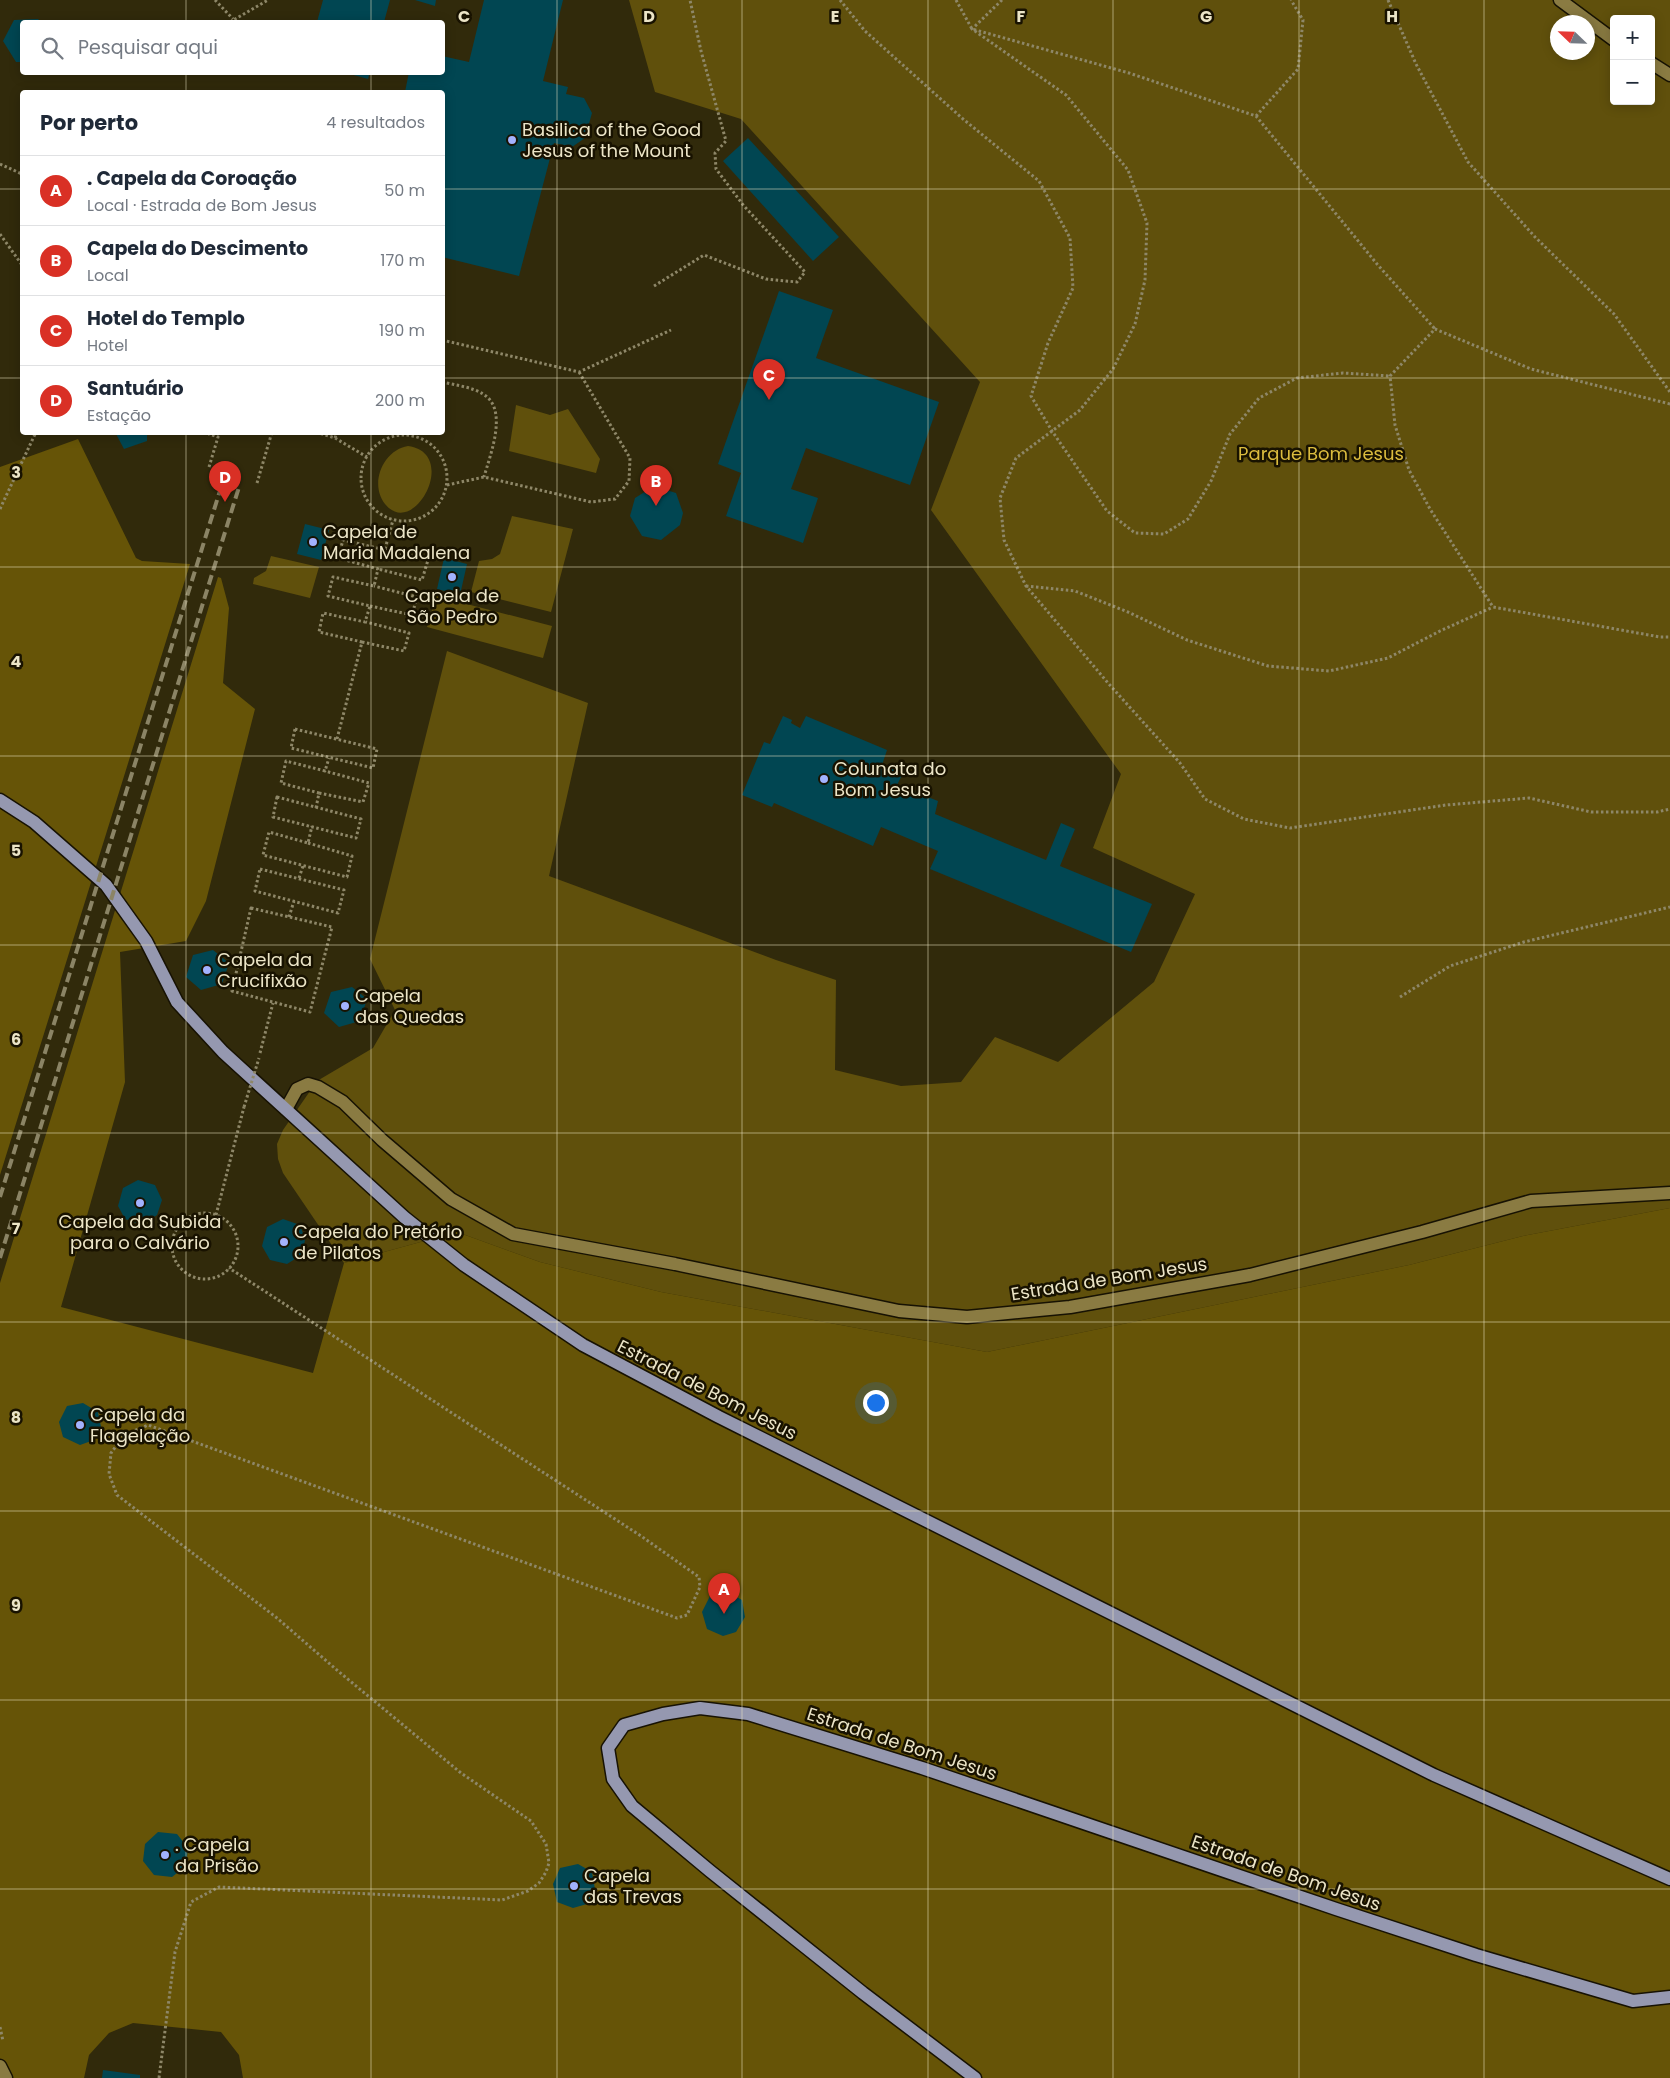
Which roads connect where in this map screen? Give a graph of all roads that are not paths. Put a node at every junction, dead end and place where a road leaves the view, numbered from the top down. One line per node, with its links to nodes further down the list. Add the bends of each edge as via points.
1 (1560, 0): 2 (street)
2 (1610, 37)
3 (1655, 66): 4 (street)
4 (1670, 75)
5 (0, 800): 6 (main road, Estrada de Bom Jesus, via 34,822 106,885 146,941 177,1002 223,1052)
6 (286, 1109): 7 (street, Estrada de Bom Jesus, via 297,1089 308,1084 318,1087 343,1102 451,1199 513,1234 675,1264 899,1312 967,1317 1070,1307 1250,1275 1531,1201); 8 (main road, Estrada de Bom Jesus, via 404,1217 464,1265 583,1344 737,1426 1434,1775)
7 (1670, 1193)
8 (1670, 1879)
9 (1670, 1997): 12 (main road, Estrada de Bom Jesus, via 1634,2001 1476,1955 922,1768 748,1714 700,1708 624,1725 608,1748 613,1778 632,1806 863,1993)
10 (0, 2066): 11 (street)
11 (6, 2078)
12 (975, 2078)

